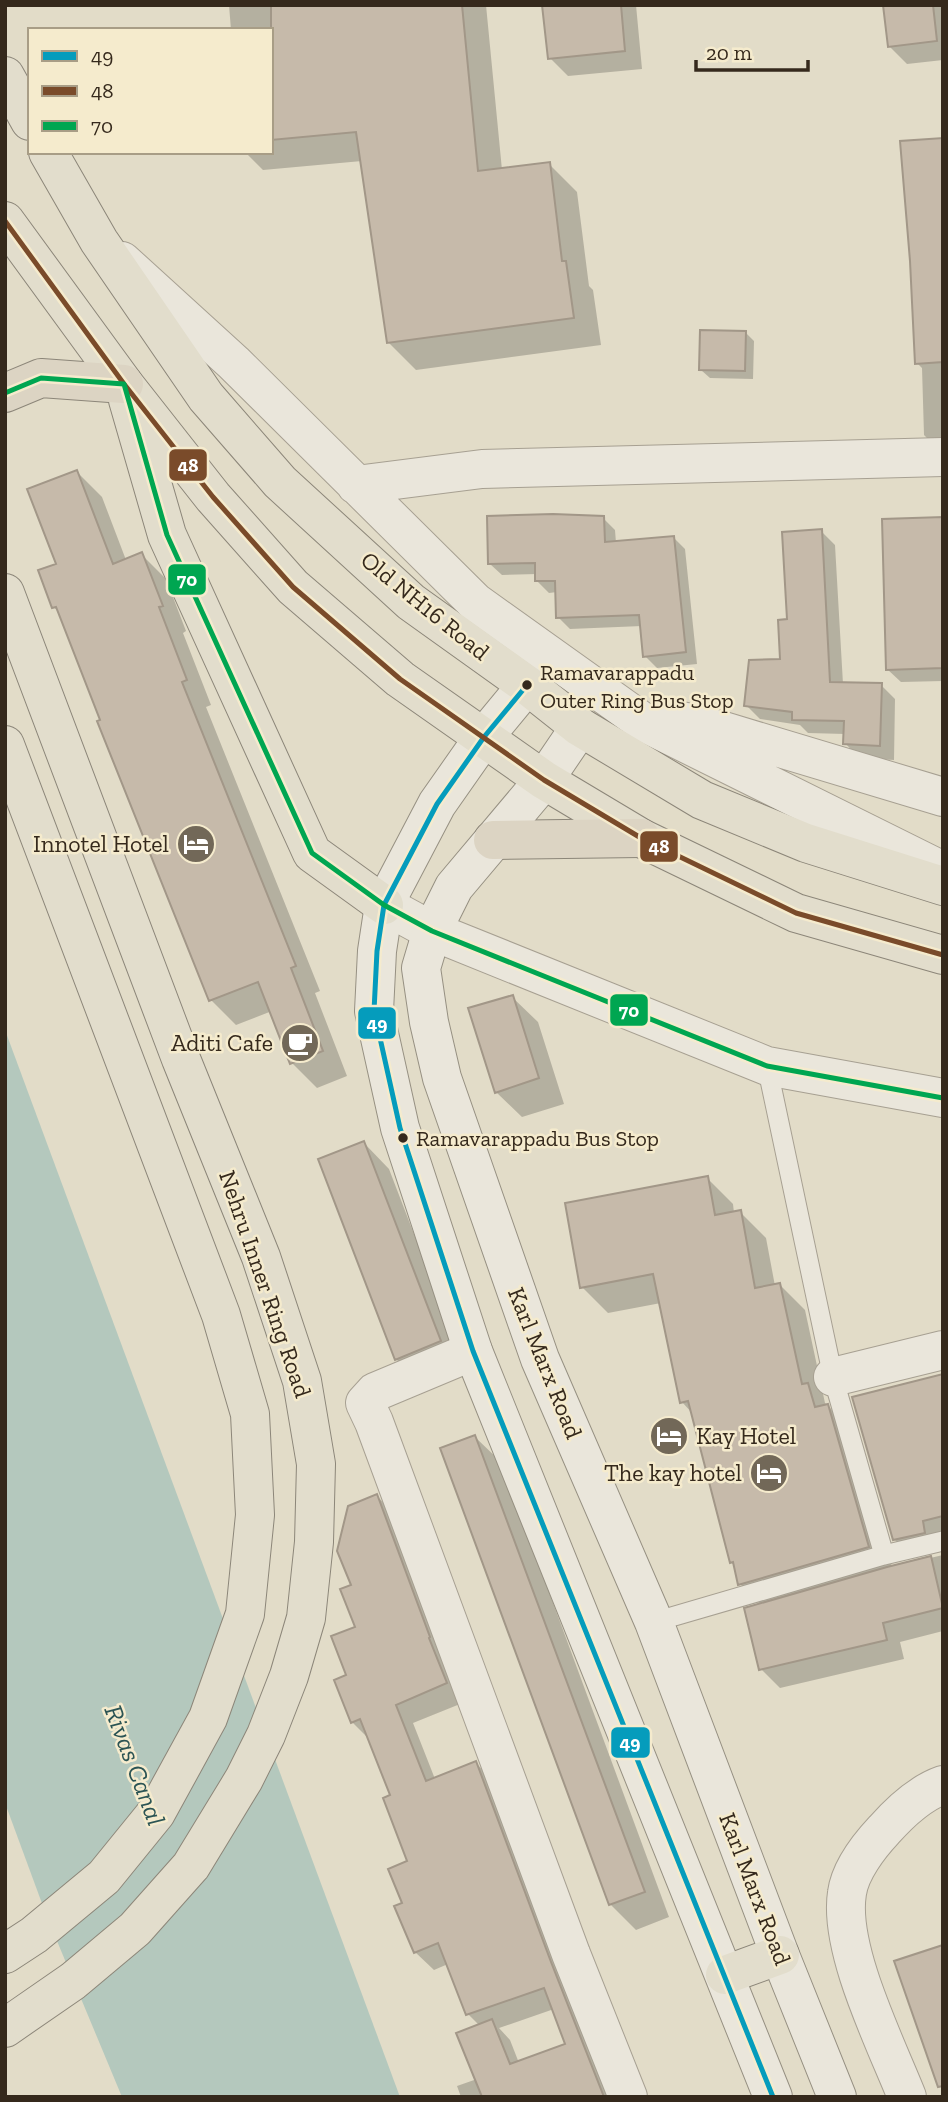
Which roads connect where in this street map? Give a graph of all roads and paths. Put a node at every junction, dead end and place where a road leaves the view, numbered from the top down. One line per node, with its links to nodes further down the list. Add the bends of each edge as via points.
1 (5, 76): 2 (main road)
2 (28, 117)
3 (49, 154): 5 (main road, Old NH16 Road)
4 (5, 221): 6 (main road)
5 (99, 241): 9 (street, via 234,363); 11 (main road, Old NH16 Road, via 206,397 280,481 411,602)
6 (124, 384): 7 (highway, via 41,378); 14 (main road, via 213,497 293,587 400,679); 22 (main road, via 167,536 312,853)
7 (5, 393)
8 (943, 457): 9 (street, via 482,469)
9 (356, 485): 12 (street, via 475,602)
10 (5, 593): 37 (main road, Nehru Inner Ring Road, via 261,1257 302,1381 316,1464 306,1618 289,1676 244,1779 191,1866 135,1929 73,1981)
11 (527, 685): 13 (main road, Old NH16 Road); 14 (street)
12 (643, 722): 17 (street, via 673,719 720,730); 20 (street)
13 (580, 727): 16 (street, Karl Marx Road); 21 (main road, Old NH16 Road, via 702,800 806,843)
14 (484, 737): 16 (main road); 22 (street, via 437,804)
15 (5, 745): 34 (main road, via 221,1315 250,1414 256,1516 244,1614 208,1718 156,1813 104,1877)
16 (544, 780): 18 (main road); 19 (street, Karl Marx Road)
17 (943, 797)
18 (641, 838): 19 (highway); 24 (main road, via 796,913)
19 (493, 840): 23 (street, Karl Marx Road, via 454,887)
20 (943, 872)
21 (943, 886)
22 (384, 905): 23 (street); 28 (street, via 374,1011 400,1128)
23 (432, 931): 25 (street); 32 (street, Karl Marx Road, via 421,968 442,1078 540,1359)
24 (943, 955)
25 (767, 1066): 26 (street); 29 (lane)
26 (943, 1098)
27 (943, 1350): 29 (street)
28 (473, 1352): 36 (street); 38 (street, via 375,1392 365,1403)
29 (833, 1377): 31 (lane)
30 (943, 1541): 31 (lane)
31 (884, 1555): 32 (lane)
32 (654, 1622): 35 (street, Karl Marx Road)
33 (943, 1784): 41 (street, via 902,1810 865,1850 846,1892 846,1931 865,1993)
34 (5, 1954)
35 (780, 1955): 36 (main road); 40 (street, Karl Marx Road)
36 (725, 1975): 39 (street)
37 (5, 2028)
38 (628, 2097)
39 (773, 2097)
40 (837, 2097)
41 (907, 2097)

